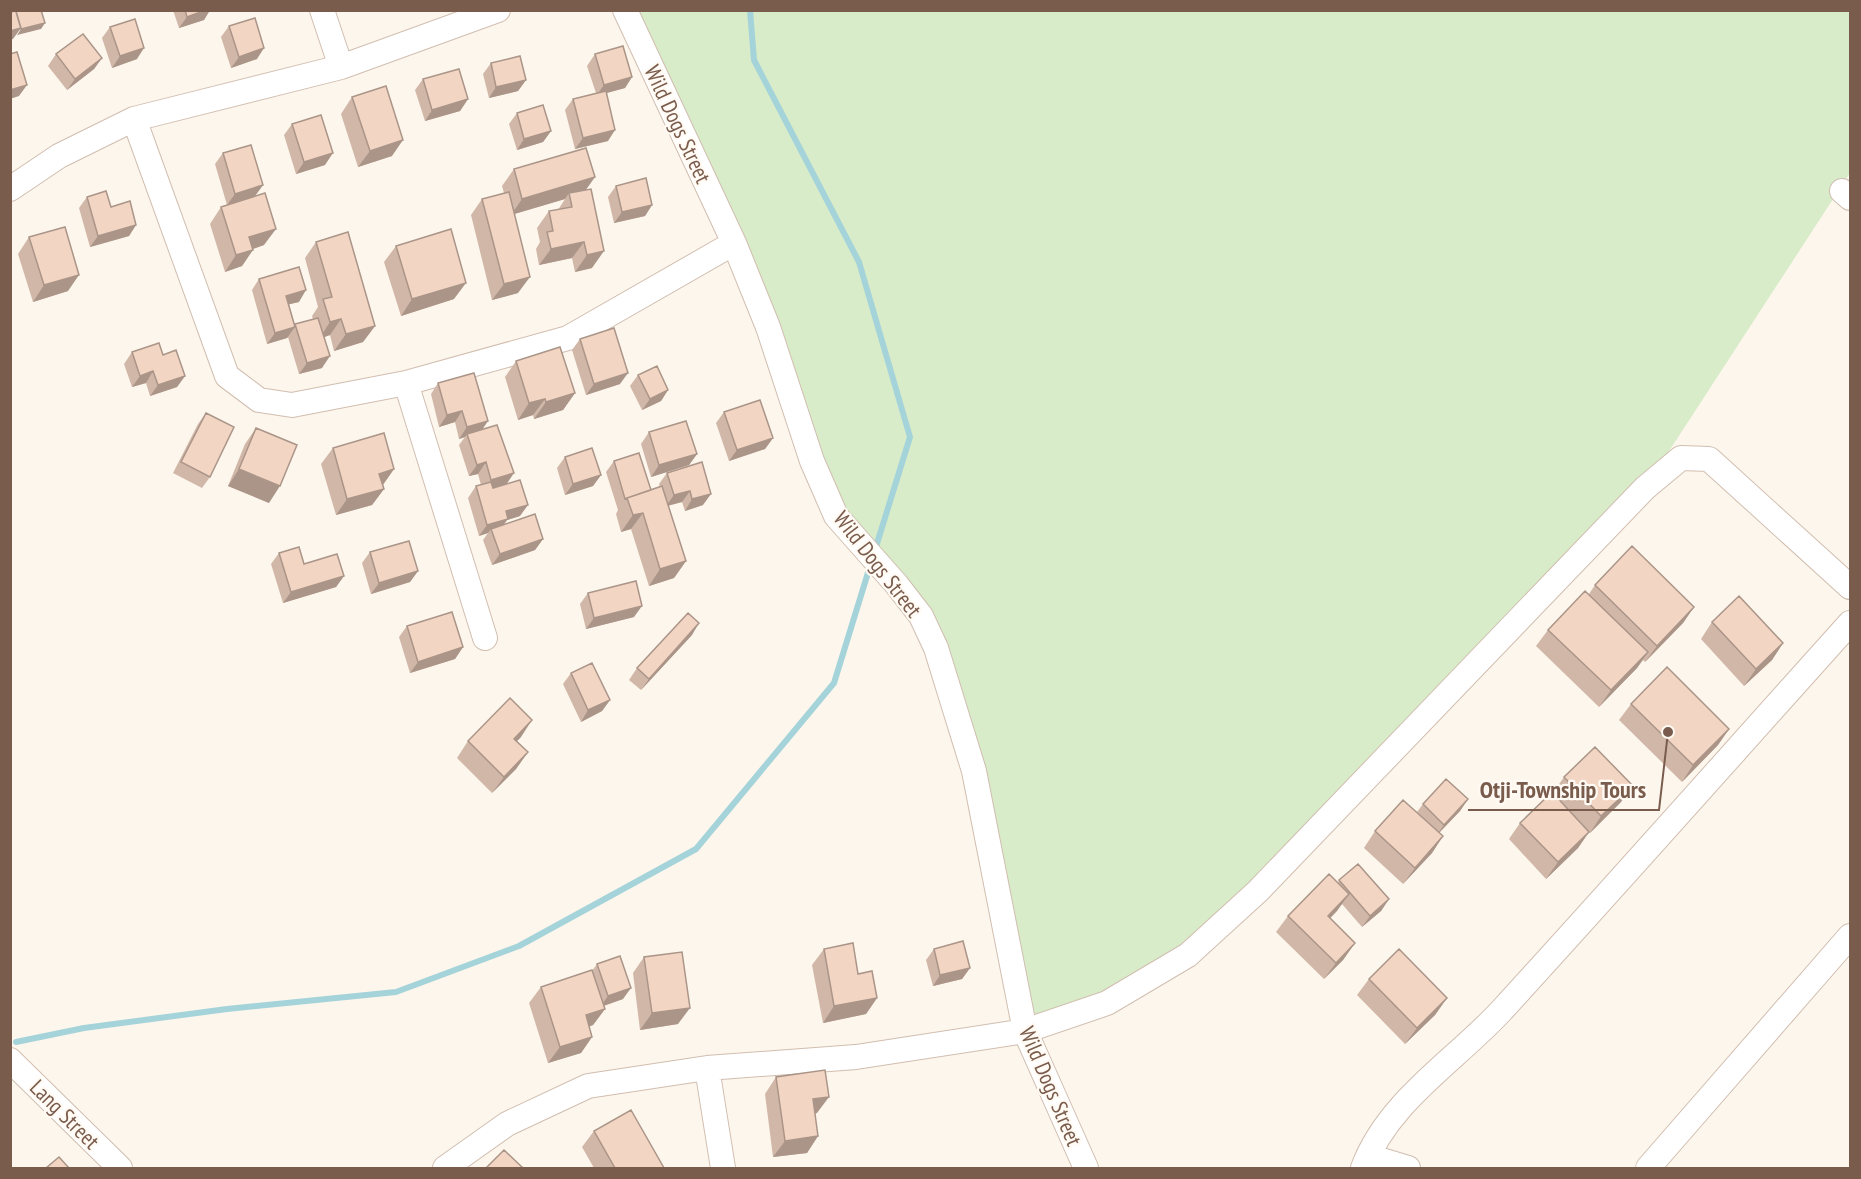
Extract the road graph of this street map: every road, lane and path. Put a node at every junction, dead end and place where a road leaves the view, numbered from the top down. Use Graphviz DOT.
graph roads {
  1 [pos="322,10"];
  2 [pos="498,10"];
  3 [pos="625,10"];
  4 [pos="341,67"];
  5 [pos="134,119"];
  6 [pos="10,189"];
  7 [pos="734,243"];
  8 [pos="406,383"];
  9 [pos="1851,587"];
  10 [pos="1851,622"];
  11 [pos="485,638"];
  12 [pos="1851,936"];
  13 [pos="1025,1030"];
  14 [pos="10,1060"];
  15 [pos="707,1068"];
  16 [pos="1365,1162"];
  17 [pos="120,1168"];
  18 [pos="445,1168"];
  19 [pos="723,1168"];
  20 [pos="1086,1168"];
  21 [pos="1408,1168"];
  22 [pos="1648,1168"];
  1 -- 4 [label="street"];
  2 -- 4 [label="street"];
  3 -- 7 [label="street, Wild Dogs Street"];
  4 -- 5 [label="street"];
  5 -- 6 [label="street"];
  5 -- 8 [label="street"];
  7 -- 8 [label="street"];
  7 -- 13 [label="street, Wild Dogs Street"];
  8 -- 11 [label="street"];
  9 -- 13 [label="street"];
  10 -- 16 [label="street"];
  12 -- 22 [label="street"];
  13 -- 15 [label="street"];
  13 -- 20 [label="street, Wild Dogs Street"];
  14 -- 17 [label="street, Lang Street"];
  15 -- 18 [label="street"];
  15 -- 19 [label="street"];
  16 -- 21 [label="street"];
}
